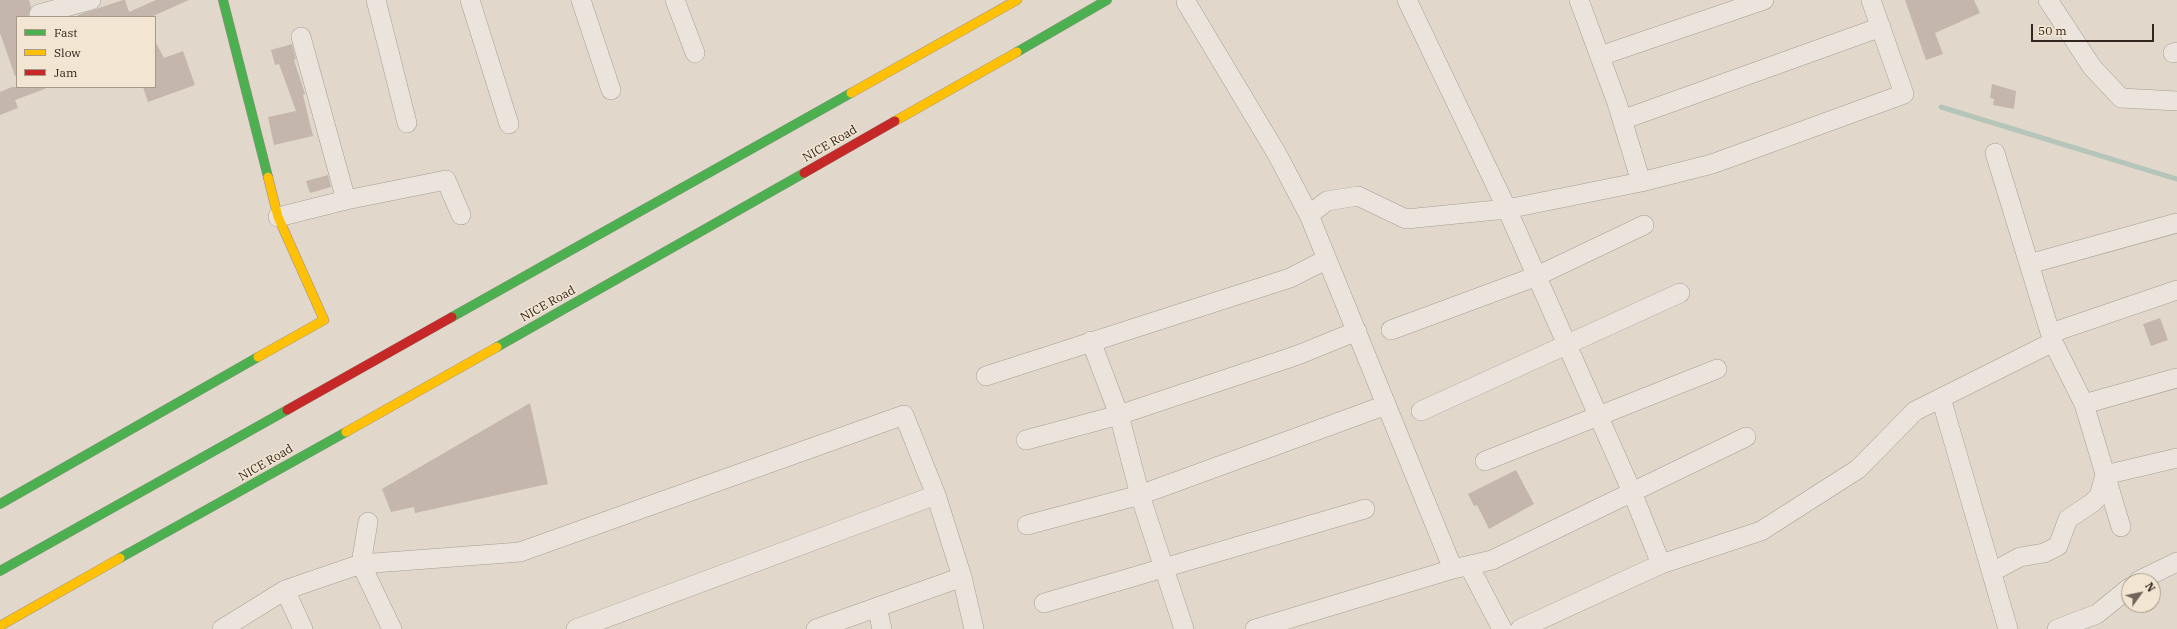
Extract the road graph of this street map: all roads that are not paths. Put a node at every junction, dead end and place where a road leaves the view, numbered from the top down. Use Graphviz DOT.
graph roads {
  1 [pos="91,0"];
  2 [pos="223,0"];
  3 [pos="376,0"];
  4 [pos="470,0"];
  5 [pos="581,0"];
  6 [pos="675,0"];
  7 [pos="1017,0"];
  8 [pos="1107,0"];
  9 [pos="1407,0"];
  10 [pos="1764,0"];
  11 [pos="1871,0"];
  12 [pos="2048,0"];
  13 [pos="1582,1"];
  14 [pos="1186,2"];
  15 [pos="37,10"];
  16 [pos="1881,27"];
  17 [pos="301,37"];
  18 [pos="695,53"];
  19 [pos="1600,56"];
  20 [pos="611,90"];
  21 [pos="2177,101"];
  22 [pos="1622,120"];
  23 [pos="407,123"];
  24 [pos="509,124"];
  25 [pos="1995,153"];
  26 [pos="1641,182"];
  27 [pos="346,200"];
  28 [pos="1507,209"];
  29 [pos="1310,215"];
  30 [pos="278,216"];
  31 [pos="461,216"];
  32 [pos="2177,223"];
  33 [pos="1644,225"];
  34 [pos="1327,259"];
  35 [pos="2029,264"];
  36 [pos="1537,276"];
  37 [pos="2177,290"];
  38 [pos="1680,293"];
  39 [pos="1391,330"];
  40 [pos="1356,332"];
  41 [pos="2052,337"];
  42 [pos="1091,341"];
  43 [pos="1567,346"];
  44 [pos="1717,369"];
  45 [pos="986,376"];
  46 [pos="2177,378"];
  47 [pos="1941,398"];
  48 [pos="2084,404"];
  49 [pos="1386,405"];
  50 [pos="1421,411"];
  51 [pos="1119,415"];
  52 [pos="1598,415"];
  53 [pos="1746,437"];
  54 [pos="1026,440"];
  55 [pos="2177,458"];
  56 [pos="1485,461"];
  57 [pos="2105,475"];
  58 [pos="1632,492"];
  59 [pos="936,495"];
  60 [pos="1140,495"];
  61 [pos="0,504"];
  62 [pos="1365,509"];
  63 [pos="368,522"];
  64 [pos="1027,525"];
  65 [pos="2121,527"];
  66 [pos="2177,562"];
  67 [pos="362,564"];
  68 [pos="1661,564"];
  69 [pos="1164,568"];
  70 [pos="1461,568"];
  71 [pos="0,571"];
  72 [pos="1992,572"];
  73 [pos="2154,573"];
  74 [pos="962,577"];
  75 [pos="285,590"];
  76 [pos="2121,595"];
  77 [pos="1044,603"];
  78 [pos="877,607"];
  79 [pos="0,626"];
  80 [pos="222,629"];
  81 [pos="303,629"];
  82 [pos="392,629"];
  83 [pos="576,629"];
  84 [pos="816,629"];
  85 [pos="882,629"];
  86 [pos="974,629"];
  87 [pos="1184,629"];
  88 [pos="1255,629"];
  89 [pos="1502,629"];
  90 [pos="1520,629"];
  91 [pos="2008,629"];
  92 [pos="2057,629"];
  1 -- 15 [label="street"];
  2 -- 30 [label="main road"];
  3 -- 23 [label="street"];
  4 -- 24 [label="street"];
  5 -- 20 [label="street"];
  6 -- 18 [label="street"];
  7 -- 71 [label="main road"];
  8 -- 79 [label="main road, NICE Road"];
  9 -- 28 [label="street"];
  10 -- 19 [label="street"];
  11 -- 16 [label="street"];
  12 -- 21 [label="street"];
  13 -- 19 [label="street"];
  14 -- 29 [label="street"];
  16 -- 22 [label="street"];
  16 -- 26 [label="street"];
  17 -- 27 [label="street"];
  19 -- 22 [label="street"];
  22 -- 26 [label="street"];
  25 -- 35 [label="street"];
  26 -- 28 [label="street"];
  27 -- 30 [label="street"];
  27 -- 31 [label="street"];
  28 -- 29 [label="street"];
  28 -- 36 [label="street"];
  29 -- 34 [label="street"];
  30 -- 61 [label="main road"];
  32 -- 35 [label="street"];
  33 -- 36 [label="street"];
  34 -- 40 [label="street"];
  34 -- 42 [label="street"];
  35 -- 41 [label="street"];
  36 -- 39 [label="street"];
  36 -- 43 [label="street"];
  37 -- 41 [label="street"];
  38 -- 43 [label="street"];
  40 -- 49 [label="street"];
  40 -- 51 [label="street"];
  41 -- 47 [label="street"];
  41 -- 48 [label="street"];
  42 -- 45 [label="street"];
  42 -- 51 [label="street"];
  43 -- 50 [label="street"];
  43 -- 52 [label="street"];
  44 -- 52 [label="street"];
  46 -- 48 [label="street"];
  47 -- 68 [label="street"];
  47 -- 72 [label="street"];
  48 -- 57 [label="street"];
  49 -- 60 [label="street"];
  49 -- 70 [label="street"];
  51 -- 54 [label="street"];
  51 -- 60 [label="street"];
  52 -- 56 [label="street"];
  52 -- 58 [label="street"];
  53 -- 58 [label="street"];
  55 -- 57 [label="street"];
  57 -- 65 [label="street"];
  57 -- 72 [label="street"];
  58 -- 68 [label="street"];
  58 -- 70 [label="street"];
  59 -- 67 [label="street"];
  59 -- 74 [label="street"];
  59 -- 83 [label="street"];
  60 -- 64 [label="street"];
  60 -- 69 [label="street"];
  62 -- 69 [label="street"];
  63 -- 67 [label="street"];
  66 -- 73 [label="street"];
  67 -- 75 [label="street"];
  67 -- 82 [label="street"];
  68 -- 90 [label="street"];
  69 -- 77 [label="street"];
  69 -- 87 [label="street"];
  70 -- 88 [label="street"];
  70 -- 89 [label="street"];
  72 -- 91 [label="street"];
  74 -- 78 [label="street"];
  74 -- 86 [label="street"];
  75 -- 80 [label="street"];
  75 -- 81 [label="street"];
  76 -- 92 [label="street"];
  78 -- 84 [label="street"];
  78 -- 85 [label="street"];
}
